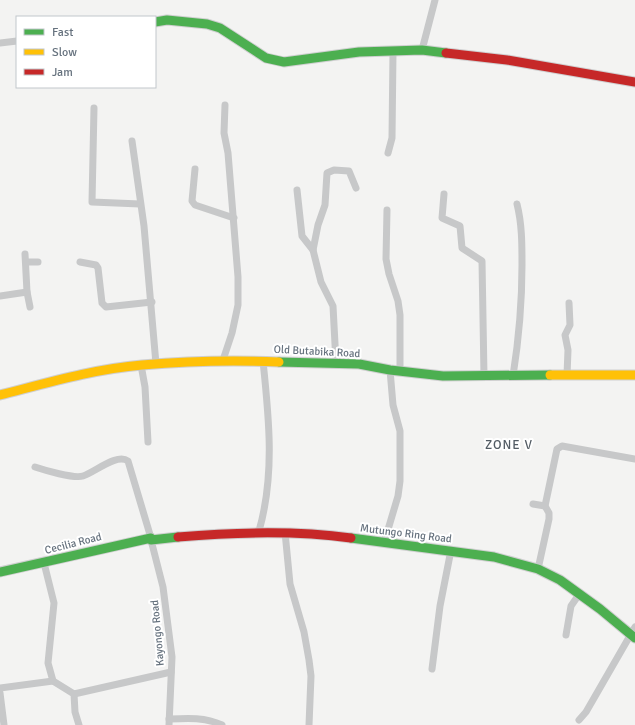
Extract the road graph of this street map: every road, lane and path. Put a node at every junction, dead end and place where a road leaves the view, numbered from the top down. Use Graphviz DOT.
graph roads {
  1 [pos="435,0"];
  2 [pos="156,22"];
  3 [pos="16,41"];
  4 [pos="0,43"];
  5 [pos="422,50"];
  6 [pos="393,52"];
  7 [pos="635,82"];
  8 [pos="225,105"];
  9 [pos="94,108"];
  10 [pos="132,141"];
  11 [pos="388,153"];
  12 [pos="195,169"];
  13 [pos="356,188"];
  14 [pos="297,190"];
  15 [pos="444,194"];
  16 [pos="140,204"];
  17 [pos="517,204"];
  18 [pos="387,210"];
  19 [pos="234,218"];
  20 [pos="312,250"];
  21 [pos="25,254"];
  22 [pos="26,262"];
  23 [pos="38,262"];
  24 [pos="80,262"];
  25 [pos="27,292"];
  26 [pos="0,296"];
  27 [pos="152,302"];
  28 [pos="569,303"];
  29 [pos="30,307"];
  30 [pos="223,360"];
  31 [pos="262,361"];
  32 [pos="336,363"];
  33 [pos="156,364"];
  34 [pos="141,365"];
  35 [pos="390,370"];
  36 [pos="400,371"];
  37 [pos="567,375"];
  38 [pos="635,375"];
  39 [pos="484,376"];
  40 [pos="513,376"];
  41 [pos="0,395"];
  42 [pos="148,442"];
  43 [pos="635,459"];
  44 [pos="35,467"];
  45 [pos="533,504"];
  46 [pos="545,506"];
  47 [pos="259,532"];
  48 [pos="285,532"];
  49 [pos="151,539"];
  50 [pos="384,543"];
  51 [pos="451,550"];
  52 [pos="44,563"];
  53 [pos="538,569"];
  54 [pos="0,572"];
  55 [pos="580,593"];
  56 [pos="634,634"];
  57 [pos="566,635"];
  58 [pos="432,669"];
  59 [pos="172,672"];
  60 [pos="53,681"];
  61 [pos="0,688"];
  62 [pos="0,693"];
  63 [pos="74,694"];
  64 [pos="579,720"];
  65 [pos="169,722"];
  66 [pos="4,725"];
  67 [pos="79,725"];
  68 [pos="222,725"];
  69 [pos="309,725"];
  1 -- 5 [label="street"];
  2 -- 6 [label="street"];
  3 -- 4 [label="street"];
  5 -- 6 [label="street"];
  5 -- 7 [label="street"];
  6 -- 11 [label="street"];
  8 -- 19 [label="street"];
  9 -- 16 [label="street"];
  10 -- 16 [label="street"];
  12 -- 19 [label="street"];
  13 -- 20 [label="street"];
  14 -- 20 [label="street"];
  15 -- 39 [label="street"];
  16 -- 27 [label="street"];
  17 -- 40 [label="street"];
  18 -- 36 [label="street"];
  19 -- 30 [label="street"];
  20 -- 32 [label="street"];
  21 -- 22 [label="street"];
  22 -- 23 [label="street"];
  22 -- 25 [label="street"];
  24 -- 27 [label="street"];
  25 -- 26 [label="street"];
  25 -- 29 [label="street"];
  27 -- 33 [label="street"];
  28 -- 37 [label="street"];
  30 -- 31 [label="street, Old Butabika Road"];
  30 -- 33 [label="street, Old Butabika Road"];
  31 -- 32 [label="street, Old Butabika Road"];
  31 -- 47 [label="street"];
  32 -- 35 [label="street, Old Butabika Road"];
  33 -- 34 [label="street, Old Butabika Road"];
  34 -- 41 [label="street, Old Butabika Road"];
  34 -- 42 [label="street"];
  35 -- 36 [label="street, Old Butabika Road"];
  35 -- 50 [label="street"];
  36 -- 39 [label="street, Old Butabika Road"];
  37 -- 38 [label="street, Old Butabika Road"];
  37 -- 40 [label="street, Old Butabika Road"];
  39 -- 40 [label="street, Old Butabika Road"];
  43 -- 46 [label="street"];
  44 -- 49 [label="street, Kayongo Road"];
  45 -- 46 [label="street"];
  46 -- 53 [label="street"];
  47 -- 48 [label="street, Mutungo Ring Road"];
  47 -- 49 [label="street, Mutungo Ring Road"];
  48 -- 50 [label="street, Mutungo Ring Road"];
  48 -- 69 [label="street"];
  49 -- 52 [label="street, Cecilia Road"];
  49 -- 59 [label="street, Kayongo Road"];
  50 -- 51 [label="street, Mutungo Ring Road"];
  51 -- 53 [label="street, Mutungo Ring Road"];
  51 -- 58 [label="street"];
  52 -- 54 [label="street, Cecilia Road"];
  52 -- 60 [label="street"];
  53 -- 55 [label="street, Mutungo Ring Road"];
  55 -- 56 [label="street, Mutungo Ring Road"];
  55 -- 57 [label="street"];
  56 -- 64 [label="street"];
  59 -- 63 [label="street"];
  59 -- 65 [label="street, Kayongo Road"];
  60 -- 61 [label="street"];
  60 -- 63 [label="street"];
  62 -- 66 [label="street"];
  63 -- 67 [label="street"];
  65 -- 68 [label="street"];
}
